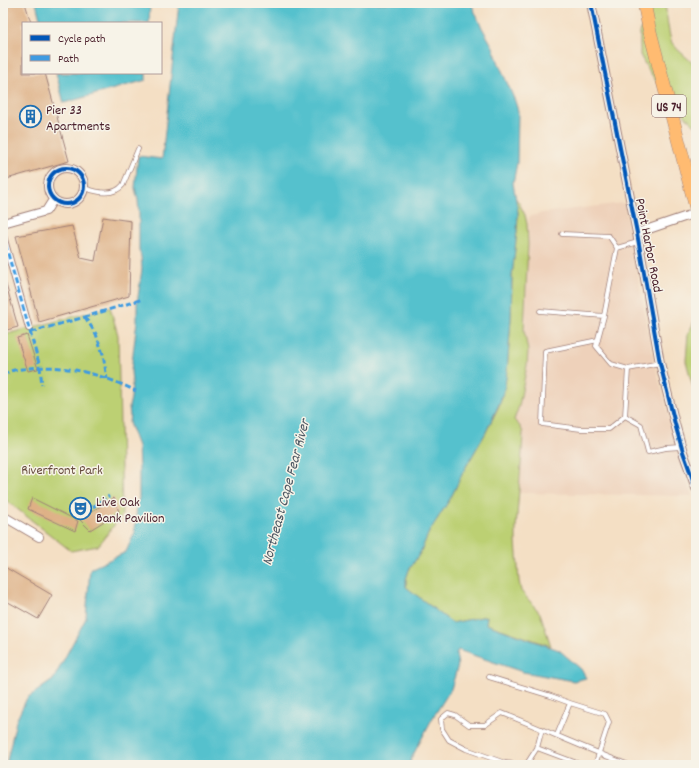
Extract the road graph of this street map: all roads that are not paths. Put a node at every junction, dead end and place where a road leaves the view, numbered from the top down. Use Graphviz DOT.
graph roads {
  1 [pos="591,3"];
  2 [pos="644,3"];
  3 [pos="138,149"];
  4 [pos="84,188"];
  5 [pos="53,200"];
  6 [pos="696,208"];
  7 [pos="696,214"];
  8 [pos="3,223"];
  9 [pos="637,233"];
  10 [pos="562,234"];
  11 [pos="3,236"];
  12 [pos="638,242"];
  13 [pos="617,248"];
  14 [pos="540,311"];
  15 [pos="604,316"];
  16 [pos="29,328"];
  17 [pos="598,340"];
  18 [pos="660,363"];
  19 [pos="628,369"];
  20 [pos="625,416"];
  21 [pos="681,447"];
  22 [pos="696,488"];
  23 [pos="3,516"];
  24 [pos="39,537"];
  25 [pos="489,677"];
  26 [pos="570,703"];
  27 [pos="542,729"];
  28 [pos="557,735"];
  29 [pos="537,748"];
  30 [pos="599,754"];
  31 [pos="577,763"];
  32 [pos="526,765"];
  33 [pos="595,765"];
  34 [pos="629,765"];
  1 -- 9 [label="street, Point Harbor Road"];
  2 -- 6 [label="highway, US 74"];
  3 -- 4 [label="lane"];
  4 -- 5 [label="street"];
  4 -- 5 [label="street"];
  5 -- 8 [label="street"];
  7 -- 9 [label="street"];
  9 -- 12 [label="street, Point Harbor Road"];
  10 -- 13 [label="lane"];
  11 -- 16 [label="street"];
  12 -- 13 [label="lane"];
  12 -- 18 [label="street, Point Harbor Road"];
  13 -- 15 [label="lane"];
  14 -- 15 [label="lane"];
  15 -- 17 [label="lane"];
  17 -- 19 [label="lane"];
  17 -- 20 [label="lane"];
  18 -- 19 [label="lane"];
  18 -- 21 [label="street, Point Harbor Road"];
  19 -- 20 [label="lane"];
  20 -- 21 [label="lane"];
  21 -- 22 [label="street, Point Harbor Road"];
  23 -- 24 [label="street"];
  25 -- 26 [label="lane"];
  26 -- 28 [label="lane"];
  26 -- 30 [label="lane"];
  27 -- 28 [label="lane"];
  27 -- 29 [label="lane"];
  27 -- 32 [label="lane"];
  28 -- 30 [label="lane"];
  29 -- 31 [label="lane"];
  29 -- 32 [label="lane"];
  30 -- 33 [label="lane"];
  30 -- 34 [label="lane"];
}
